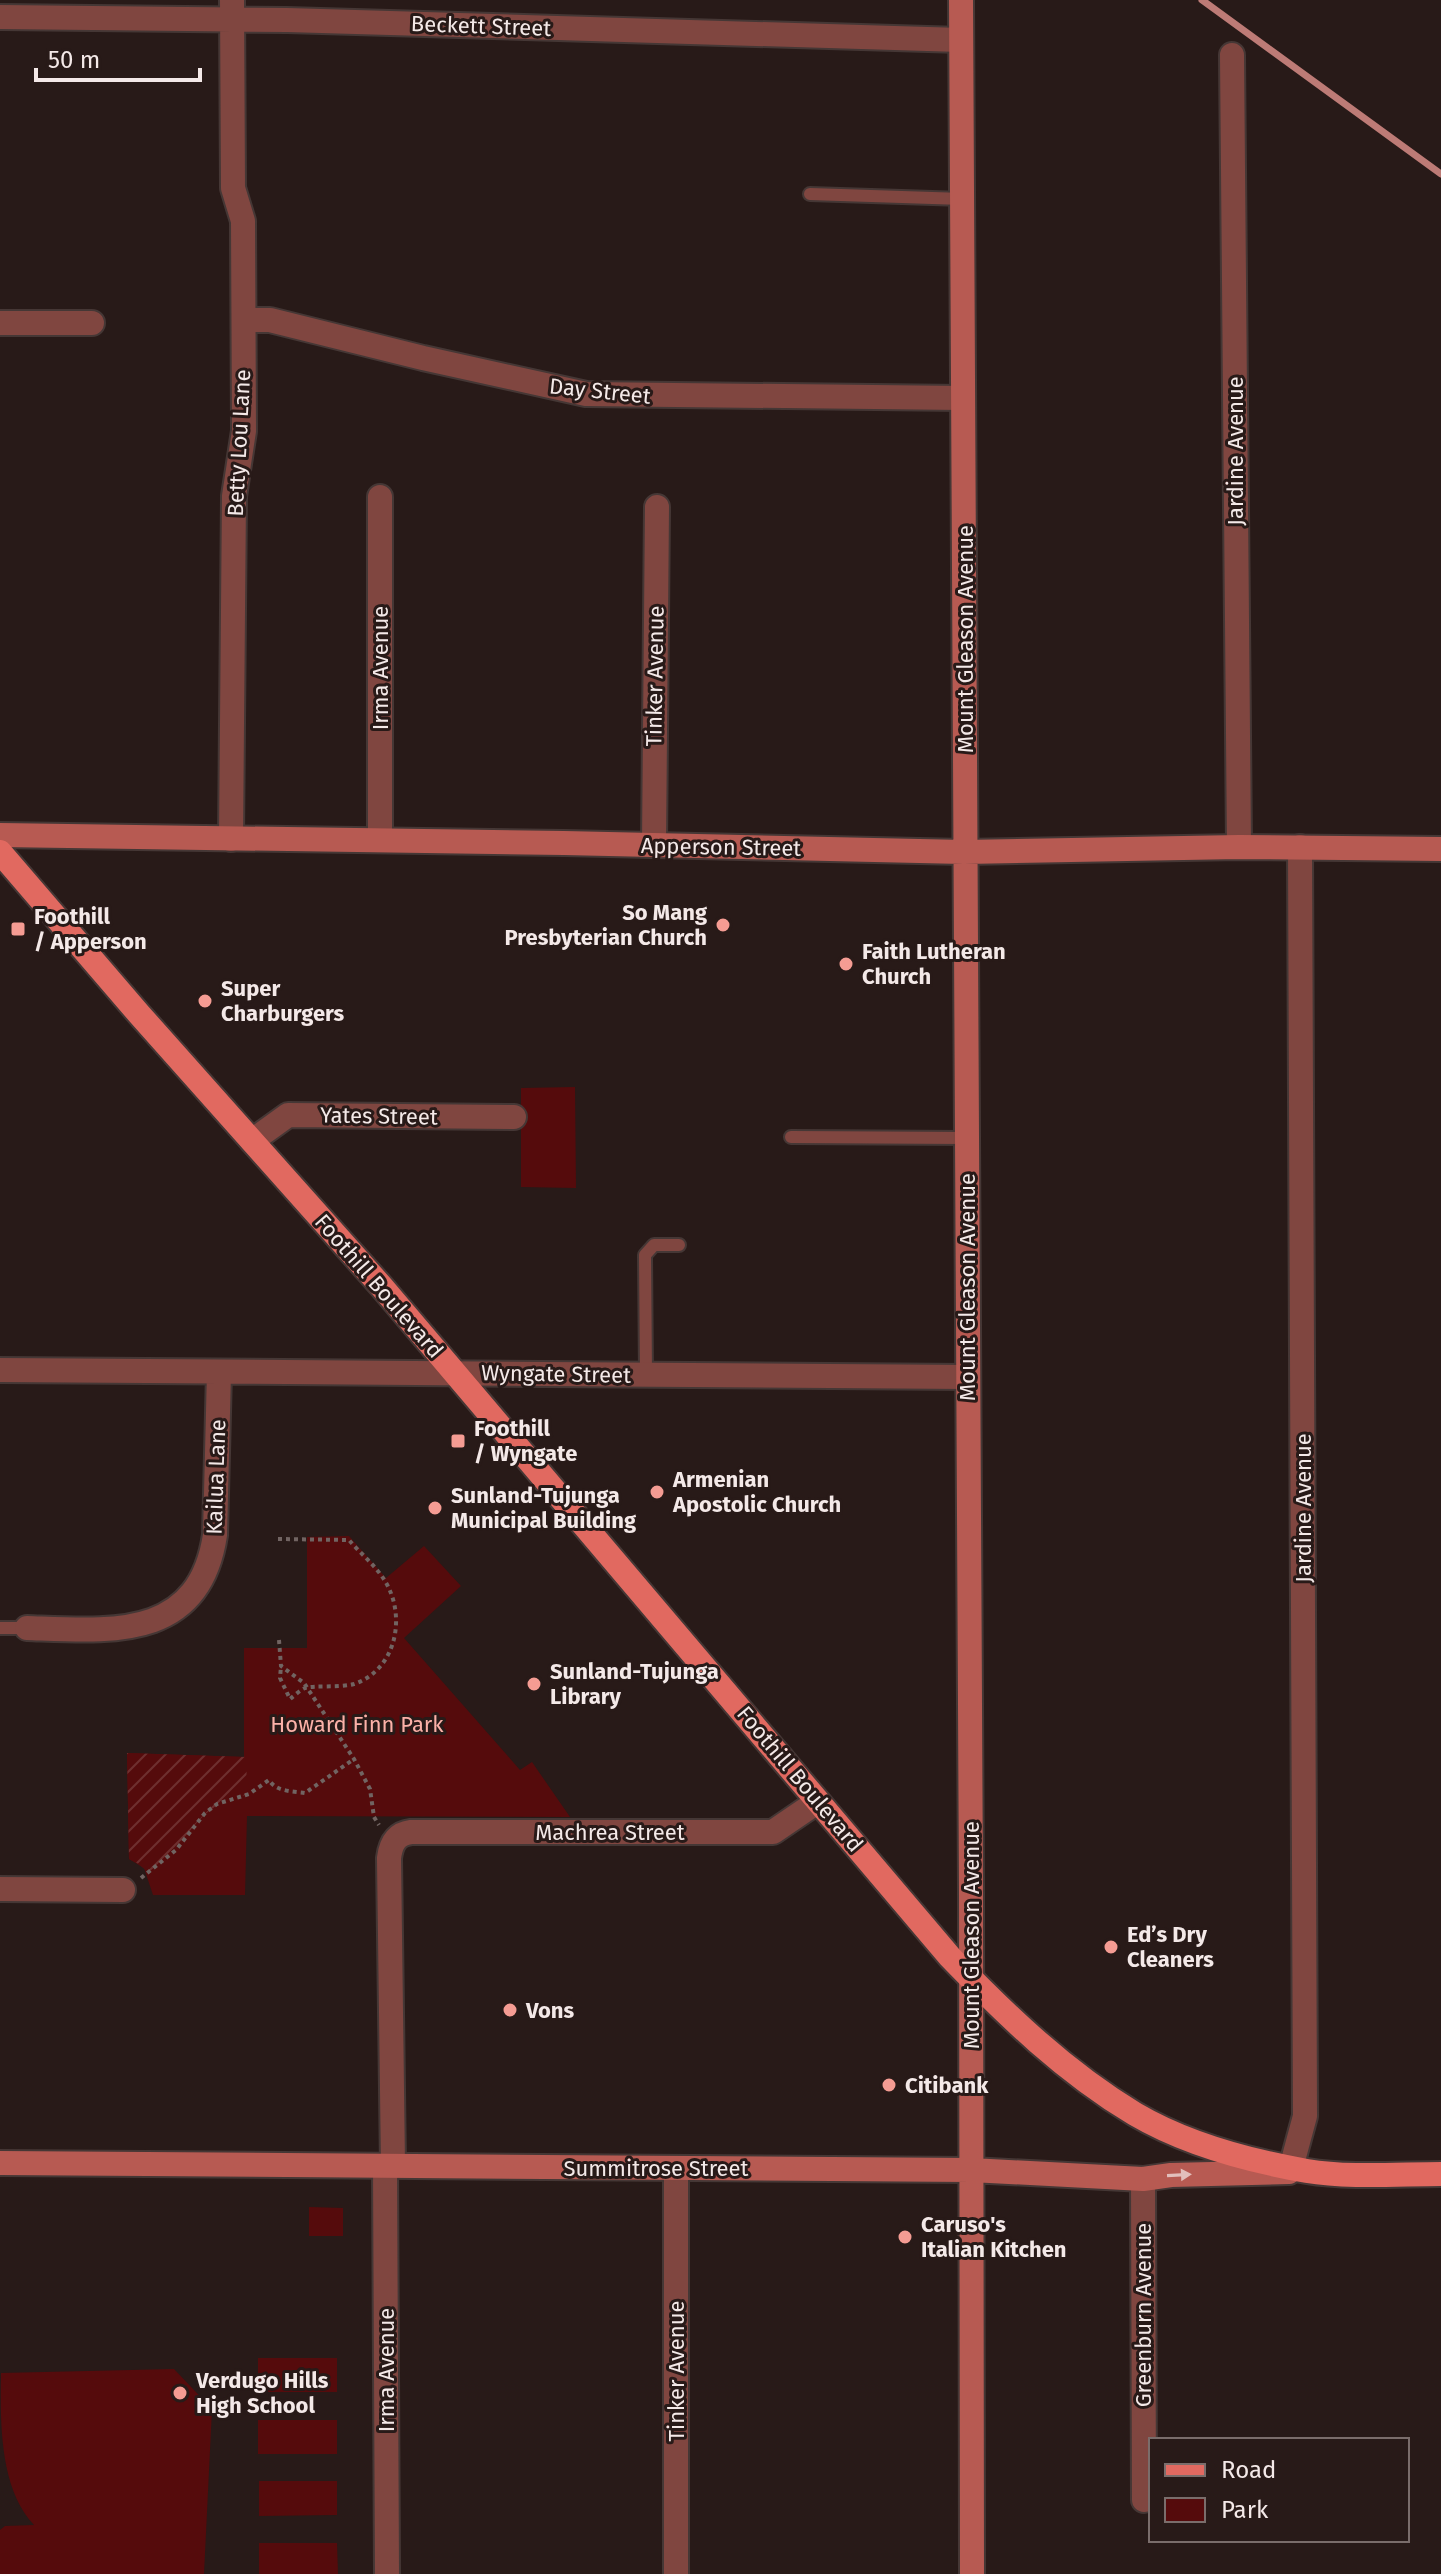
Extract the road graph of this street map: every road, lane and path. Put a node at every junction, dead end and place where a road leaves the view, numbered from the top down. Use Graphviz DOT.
graph roads {
  1 [pos="961,0"];
  2 [pos="232,9"];
  3 [pos="0,17"];
  4 [pos="961,40"];
  5 [pos="1232,55"];
  6 [pos="810,194"];
  7 [pos="963,199"];
  8 [pos="244,320"];
  9 [pos="0,323"];
  10 [pos="92,323"];
  11 [pos="963,398"];
  12 [pos="380,497"];
  13 [pos="657,507"];
  14 [pos="0,835"];
  15 [pos="231,839"];
  16 [pos="380,840"];
  17 [pos="654,845"];
  18 [pos="1239,847"];
  19 [pos="1300,847"];
  20 [pos="1441,849"];
  21 [pos="0,852"];
  22 [pos="964,852"];
  23 [pos="514,1117"];
  24 [pos="791,1137"];
  25 [pos="966,1138"];
  26 [pos="252,1141"];
  27 [pos="679,1245"];
  28 [pos="0,1370"];
  29 [pos="219,1372"];
  30 [pos="454,1373"];
  31 [pos="646,1375"];
  32 [pos="968,1377"];
  33 [pos="278,1539"];
  34 [pos="0,1628"];
  35 [pos="27,1628"];
  36 [pos="279,1640"];
  37 [pos="281,1666"];
  38 [pos="306,1687"];
  39 [pos="354,1759"];
  40 [pos="817,1802"];
  41 [pos="374,1817"];
  42 [pos="396,1838"];
  43 [pos="0,1889"];
  44 [pos="123,1890"];
  45 [pos="972,1980"];
  46 [pos="0,2163"];
  47 [pos="389,2166"];
  48 [pos="676,2168"];
  49 [pos="971,2170"];
  50 [pos="1301,2170"];
  51 [pos="1441,2174"];
  52 [pos="1143,2179"];
  53 [pos="1144,2500"];
  54 [pos="387,2574"];
  55 [pos="676,2574"];
  56 [pos="972,2574"];
  1 -- 4 [label="street, Mount Gleason Avenue"];
  2 -- 3 [label="street, Beckett Street"];
  2 -- 4 [label="street, Beckett Street"];
  2 -- 8 [label="street, Betty Lou Lane"];
  4 -- 7 [label="street, Mount Gleason Avenue"];
  5 -- 18 [label="street, Jardine Avenue"];
  6 -- 7 [label="lane"];
  7 -- 11 [label="street, Mount Gleason Avenue"];
  8 -- 11 [label="street, Day Street"];
  8 -- 15 [label="street, Betty Lou Lane"];
  9 -- 10 [label="street"];
  11 -- 22 [label="street, Mount Gleason Avenue"];
  12 -- 16 [label="street, Irma Avenue"];
  13 -- 17 [label="street, Tinker Avenue"];
  14 -- 15 [label="street, Apperson Street"];
  15 -- 16 [label="street, Apperson Street"];
  16 -- 17 [label="street, Apperson Street"];
  17 -- 22 [label="street, Apperson Street"];
  18 -- 19 [label="street, Apperson Street"];
  18 -- 22 [label="street, Apperson Street"];
  19 -- 20 [label="street, Apperson Street"];
  19 -- 50 [label="street, Jardine Avenue"];
  21 -- 26 [label="main road, Foothill Boulevard"];
  22 -- 25 [label="street, Mount Gleason Avenue"];
  23 -- 26 [label="street, Yates Street"];
  24 -- 25 [label="lane"];
  25 -- 32 [label="street, Mount Gleason Avenue"];
  26 -- 30 [label="main road, Foothill Boulevard"];
  27 -- 31 [label="lane"];
  28 -- 29 [label="street, Wyngate Street"];
  29 -- 30 [label="street, Wyngate Street"];
  29 -- 35 [label="street, Kailua Lane"];
  30 -- 31 [label="street, Wyngate Street"];
  30 -- 40 [label="main road, Foothill Boulevard"];
  31 -- 32 [label="street, Wyngate Street"];
  32 -- 45 [label="street, Mount Gleason Avenue"];
  33 -- 38 [label="path"];
  34 -- 35 [label="lane"];
  36 -- 37 [label="path"];
  37 -- 38 [label="path"];
  37 -- 38 [label="path"];
  38 -- 39 [label="path"];
  39 -- 41 [label="path"];
  39 -- 44 [label="path"];
  40 -- 42 [label="street, Machrea Street"];
  40 -- 45 [label="main road, Foothill Boulevard"];
  42 -- 47 [label="street, Irma Avenue"];
  43 -- 44 [label="street"];
  45 -- 49 [label="street, Mount Gleason Avenue"];
  45 -- 50 [label="main road, Foothill Boulevard"];
  46 -- 47 [label="street, Summitrose Street"];
  47 -- 48 [label="street, Summitrose Street"];
  47 -- 54 [label="street, Irma Avenue"];
  48 -- 49 [label="street, Summitrose Street"];
  48 -- 55 [label="street, Tinker Avenue"];
  49 -- 52 [label="street, Summitrose Street"];
  49 -- 56 [label="street, Mount Gleason Avenue"];
  50 -- 51 [label="main road, Foothill Boulevard"];
  52 -- 50 [label="street, Summitrose Street, one-way"];
  52 -- 53 [label="street, Greenburn Avenue"];
}
